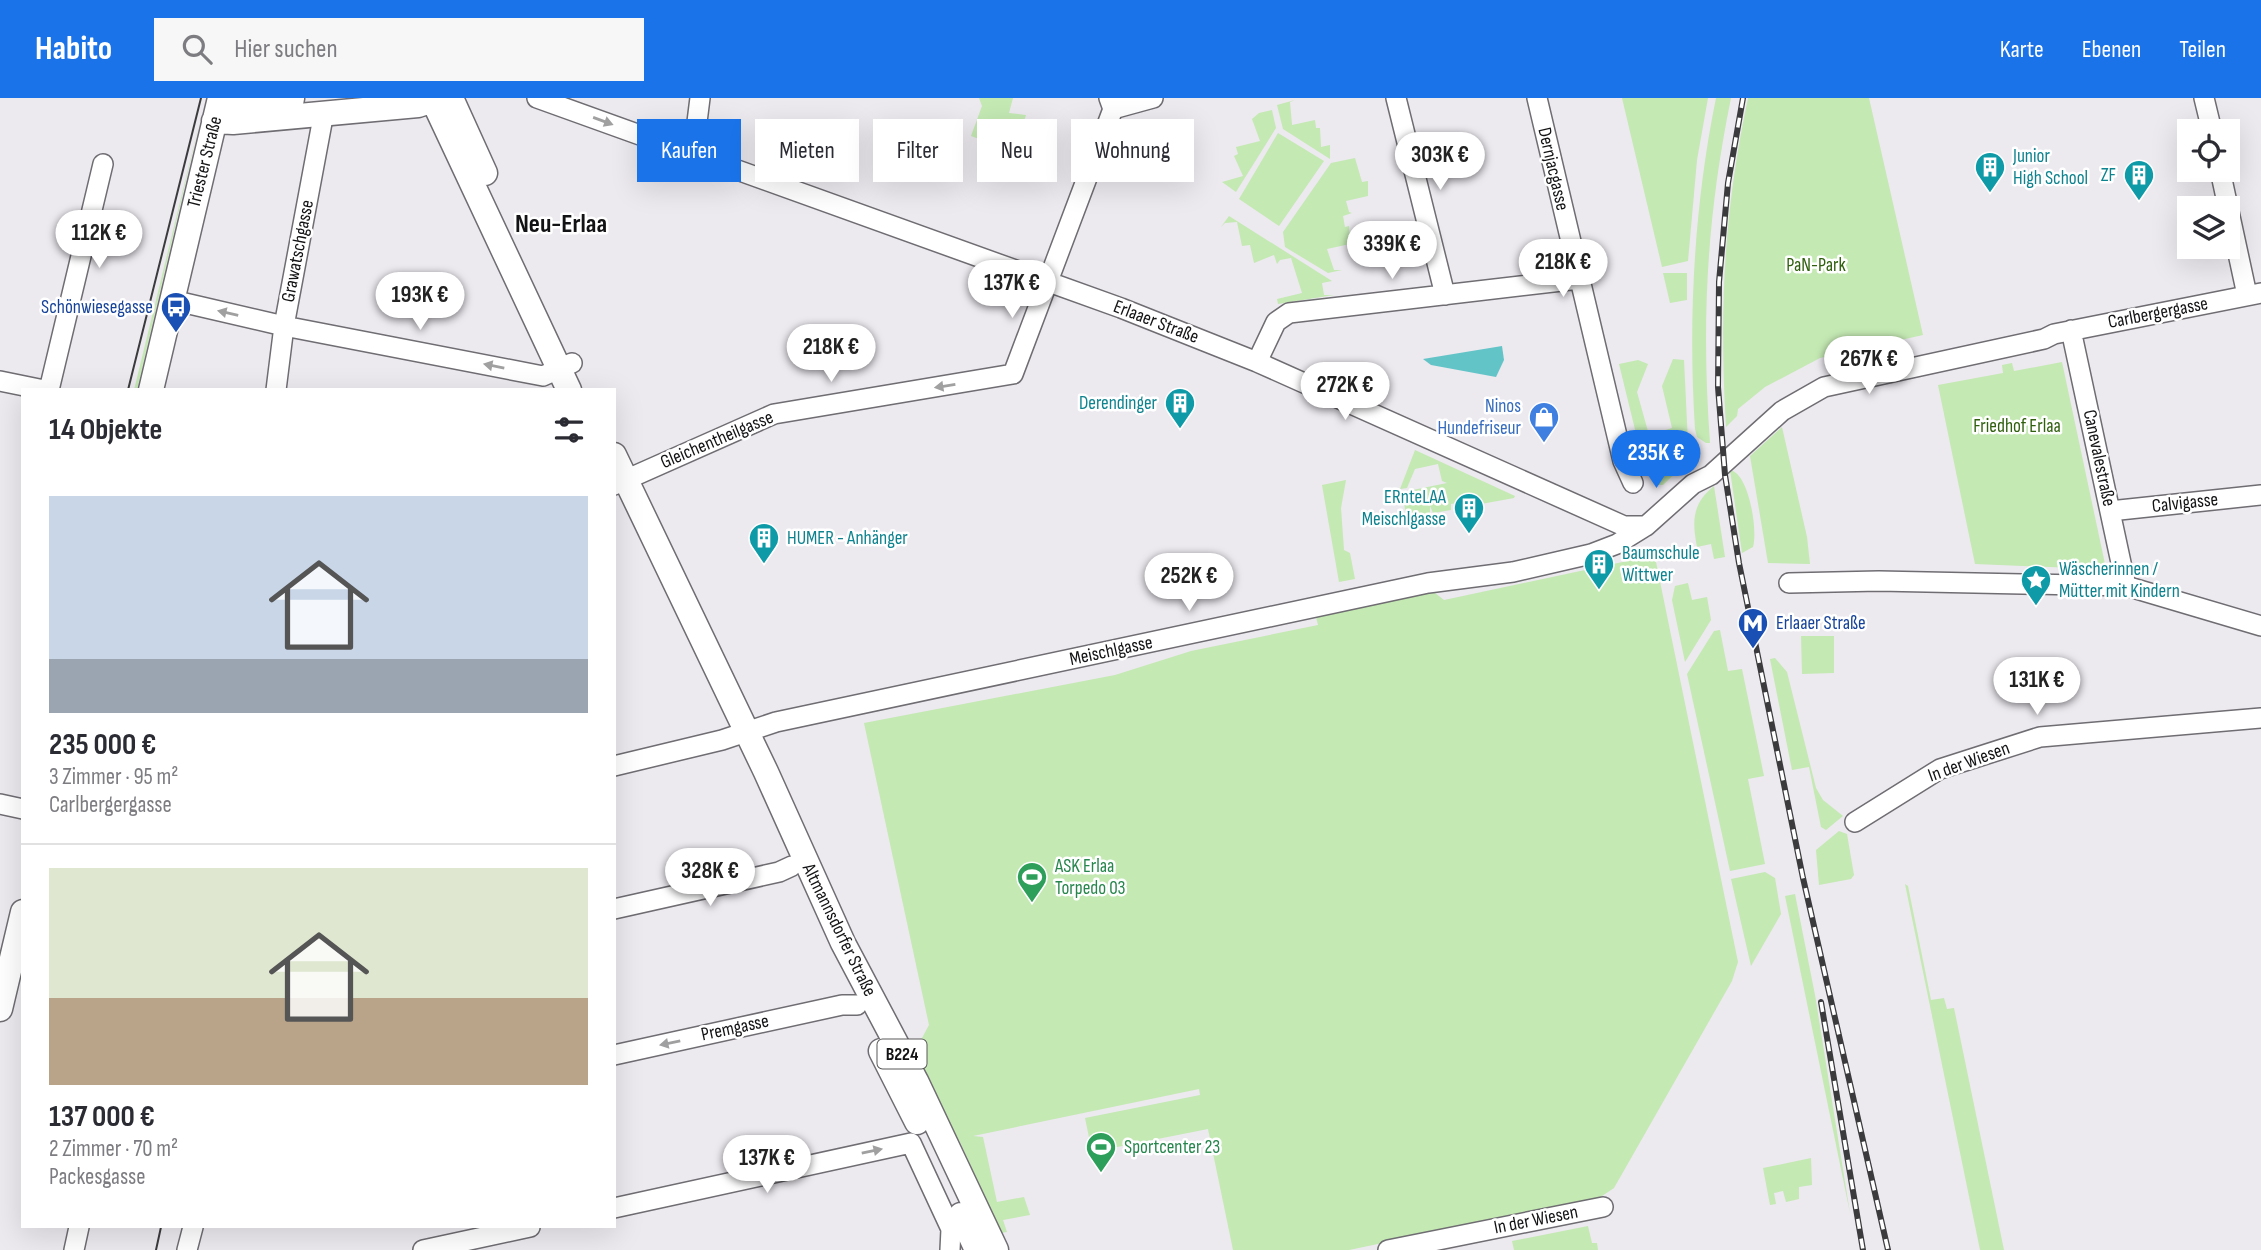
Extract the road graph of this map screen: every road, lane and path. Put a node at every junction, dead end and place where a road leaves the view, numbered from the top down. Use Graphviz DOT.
graph roads {
  1 [pos="300,98"];
  2 [pos="437,98"];
  3 [pos="537,98"];
  4 [pos="700,98"];
  5 [pos="1153,98"];
  6 [pos="1396,98"];
  7 [pos="1537,98"];
  8 [pos="2204,98"];
  9 [pos="1111,104"];
  10 [pos="218,108"];
  11 [pos="324,112"];
  12 [pos="697,119"];
  13 [pos="2209,119"];
  14 [pos="637,134"];
  15 [pos="103,164"];
  16 [pos="741,171"];
  17 [pos="2223,182"];
  18 [pos="1579,279"];
  19 [pos="1049,280"];
  20 [pos="2254,294"];
  21 [pos="1444,295"];
  22 [pos="172,300"];
  23 [pos="284,326"];
  24 [pos="2063,332"];
  25 [pos="1257,362"];
  26 [pos="567,374"];
  27 [pos="0,381"];
  28 [pos="34,388"];
  29 [pos="50,388"];
  30 [pos="151,388"];
  31 [pos="276,388"];
  32 [pos="583,388"];
  33 [pos="1633,482"];
  34 [pos="618,484"];
  35 [pos="2261,495"];
  36 [pos="2110,511"];
  37 [pos="1646,526"];
  38 [pos="1789,583"];
  39 [pos="2126,586"];
  40 [pos="2261,626"];
  41 [pos="2261,718"];
  42 [pos="738,735"];
  43 [pos="616,766"];
  44 [pos="0,803"];
  45 [pos="21,808"];
  46 [pos="1855,822"];
  47 [pos="792,866"];
  48 [pos="616,909"];
  49 [pos="21,920"];
  50 [pos="857,1005"];
  51 [pos="0,1009"];
  52 [pos="616,1055"];
  53 [pos="1603,1207"];
  54 [pos="616,1208"];
  55 [pos="79,1228"];
  56 [pos="193,1228"];
  57 [pos="526,1228"];
  58 [pos="486,1238"];
  59 [pos="74,1250"];
  60 [pos="187,1250"];
  61 [pos="424,1250"];
  62 [pos="950,1250"];
  63 [pos="977,1250"];
  64 [pos="996,1250"];
  65 [pos="1388,1250"];
  1 -- 10 [label="main road"];
  2 -- 11 [label="main road"];
  2 -- 26 [label="main road"];
  3 -- 14 [label="street, Erlaaer Straße, one-way"];
  4 -- 12 [label="street"];
  5 -- 9 [label="street"];
  6 -- 21 [label="street"];
  7 -- 18 [label="street, Dernjacgasse"];
  8 -- 13 [label="street"];
  9 -- 19 [label="street"];
  10 -- 11 [label="main road"];
  10 -- 22 [label="main road, Triester Straße"];
  11 -- 23 [label="street, Grawatschgasse"];
  15 -- 29 [label="street"];
  16 -- 19 [label="street, Erlaaer Straße"];
  17 -- 20 [label="street"];
  18 -- 21 [label="street"];
  18 -- 33 [label="street, Dernjacgasse"];
  19 -- 25 [label="street, Erlaaer Straße"];
  19 -- 34 [label="street, Gleichentheilgasse, one-way"];
  20 -- 24 [label="street, Carlbergergasse"];
  21 -- 25 [label="street"];
  23 -- 22 [label="street, one-way"];
  22 -- 30 [label="main road, Triester Straße"];
  26 -- 23 [label="street, one-way"];
  23 -- 31 [label="street, Grawatschgasse"];
  24 -- 36 [label="street, Canevalestraße"];
  24 -- 37 [label="street, Carlbergergasse"];
  25 -- 37 [label="street, Erlaaer Straße"];
  26 -- 32 [label="main road"];
  27 -- 28 [label="street"];
  34 -- 42 [label="main road, Altmannsdorfer Straße / B224"];
  35 -- 36 [label="street, Calvigasse"];
  36 -- 39 [label="street, Canevalestraße"];
  37 -- 42 [label="street, Meischlgasse"];
  38 -- 39 [label="street"];
  39 -- 40 [label="street"];
  41 -- 46 [label="street, In der Wiesen"];
  42 -- 43 [label="street, Meischlgasse"];
  42 -- 47 [label="main road, Altmannsdorfer Straße / B224"];
  42 -- 64 [label="main road, Altmannsdorfer Straße / B224"];
  44 -- 45 [label="street"];
  47 -- 48 [label="street"];
  47 -- 50 [label="main road, Altmannsdorfer Straße / B224"];
  49 -- 51 [label="main road"];
  50 -- 52 [label="street, Premgasse, one-way"];
  50 -- 63 [label="main road, Altmannsdorfer Straße / B224"];
  53 -- 65 [label="street, In der Wiesen"];
  54 -- 62 [label="street, one-way"];
  55 -- 59 [label="street"];
  56 -- 60 [label="street"];
  57 -- 58 [label="street"];
  58 -- 61 [label="street"];
}
